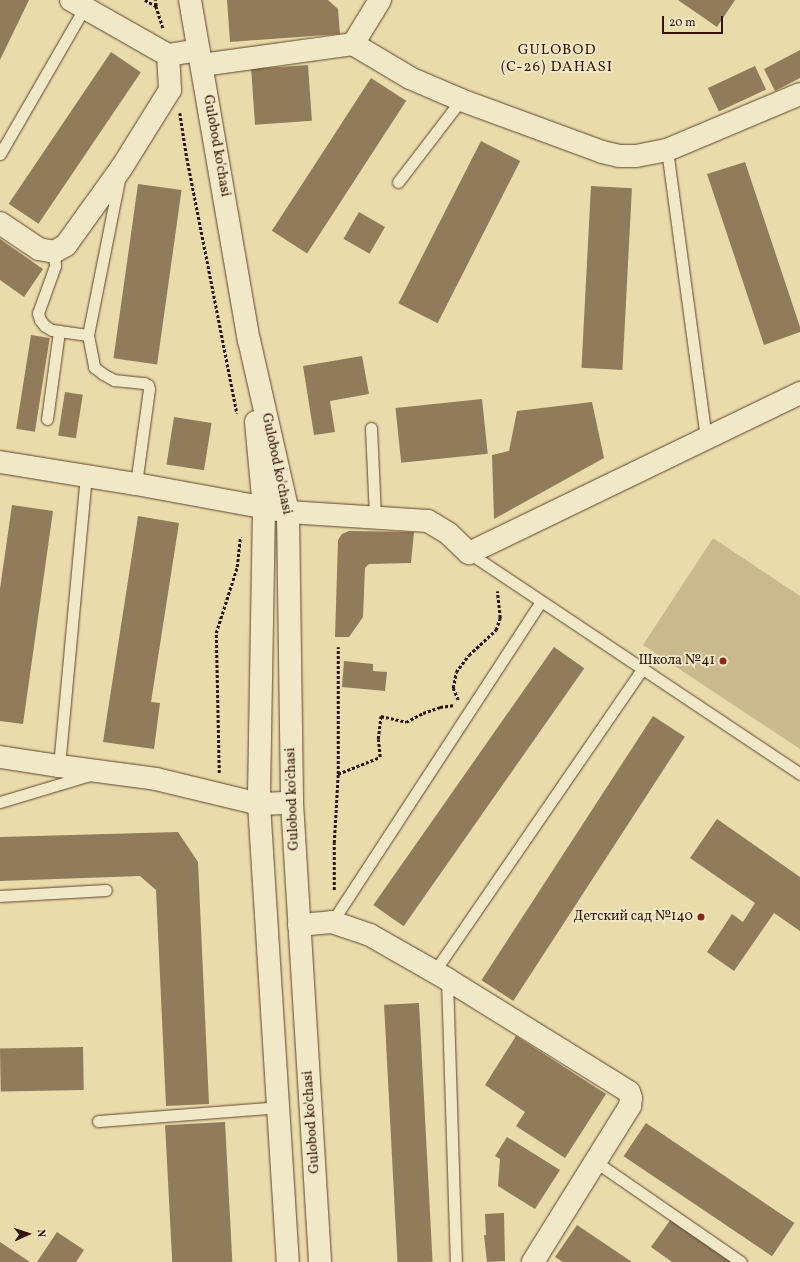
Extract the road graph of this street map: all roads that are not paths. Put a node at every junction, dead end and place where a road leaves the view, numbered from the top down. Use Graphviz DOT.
graph roads {
  1 [pos="190,0"];
  2 [pos="380,0"];
  3 [pos="78,3"];
  4 [pos="353,44"];
  5 [pos="170,54"];
  6 [pos="201,57"];
  7 [pos="800,94"];
  8 [pos="461,100"];
  9 [pos="667,150"];
  10 [pos="0,154"];
  11 [pos="122,168"];
  12 [pos="398,182"];
  13 [pos="0,222"];
  14 [pos="54,252"];
  15 [pos="58,331"];
  16 [pos="88,335"];
  17 [pos="249,340"];
  18 [pos="800,394"];
  19 [pos="47,419"];
  20 [pos="371,428"];
  21 [pos="706,438"];
  22 [pos="0,462"];
  23 [pos="86,476"];
  24 [pos="136,484"];
  25 [pos="264,508"];
  26 [pos="288,512"];
  27 [pos="375,517"];
  28 [pos="469,553"];
  29 [pos="541,602"];
  30 [pos="642,669"];
  31 [pos="0,756"];
  32 [pos="59,766"];
  33 [pos="102,772"];
  34 [pos="800,774"];
  35 [pos="0,802"];
  36 [pos="292,803"];
  37 [pos="259,804"];
  38 [pos="106,890"];
  39 [pos="0,896"];
  40 [pos="334,919"];
  41 [pos="299,925"];
  42 [pos="440,975"];
  43 [pos="278,1106"];
  44 [pos="98,1121"];
  45 [pos="596,1162"];
  46 [pos="288,1262"];
  47 [pos="320,1262"];
  48 [pos="456,1262"];
  49 [pos="533,1262"];
  50 [pos="741,1262"];
  1 -- 6 [label="street, Gulobod ko'chasi"];
  2 -- 4 [label="street"];
  3 -- 5 [label="street"];
  3 -- 10 [label="lane"];
  4 -- 6 [label="street"];
  4 -- 8 [label="street"];
  5 -- 6 [label="street"];
  5 -- 11 [label="street"];
  6 -- 17 [label="street, Gulobod ko'chasi"];
  7 -- 9 [label="street"];
  8 -- 9 [label="street"];
  8 -- 12 [label="lane"];
  9 -- 21 [label="lane"];
  11 -- 14 [label="street"];
  11 -- 16 [label="lane"];
  13 -- 14 [label="street"];
  14 -- 15 [label="lane"];
  15 -- 16 [label="lane"];
  15 -- 19 [label="lane"];
  16 -- 24 [label="lane"];
  17 -- 25 [label="street, Gulobod ko'chasi"];
  17 -- 26 [label="street, Gulobod ko'chasi"];
  18 -- 21 [label="street"];
  20 -- 27 [label="lane"];
  21 -- 28 [label="street"];
  22 -- 23 [label="street"];
  23 -- 24 [label="street"];
  23 -- 32 [label="lane"];
  24 -- 25 [label="street"];
  25 -- 26 [label="street"];
  25 -- 37 [label="street, Gulobod ko'chasi"];
  26 -- 27 [label="street"];
  26 -- 36 [label="street, Gulobod ko'chasi"];
  27 -- 28 [label="street"];
  28 -- 29 [label="lane"];
  29 -- 30 [label="lane"];
  29 -- 40 [label="lane"];
  30 -- 34 [label="lane"];
  30 -- 42 [label="lane"];
  31 -- 32 [label="street"];
  32 -- 33 [label="street"];
  33 -- 35 [label="lane"];
  33 -- 37 [label="street"];
  36 -- 37 [label="street"];
  36 -- 41 [label="street, Gulobod ko'chasi"];
  37 -- 43 [label="street, Gulobod ko'chasi"];
  38 -- 39 [label="lane"];
  40 -- 41 [label="street"];
  40 -- 42 [label="street"];
  41 -- 47 [label="street, Gulobod ko'chasi"];
  42 -- 45 [label="street"];
  42 -- 48 [label="lane"];
  43 -- 44 [label="lane"];
  43 -- 46 [label="street, Gulobod ko'chasi"];
  45 -- 49 [label="street"];
  45 -- 50 [label="lane"];
}
